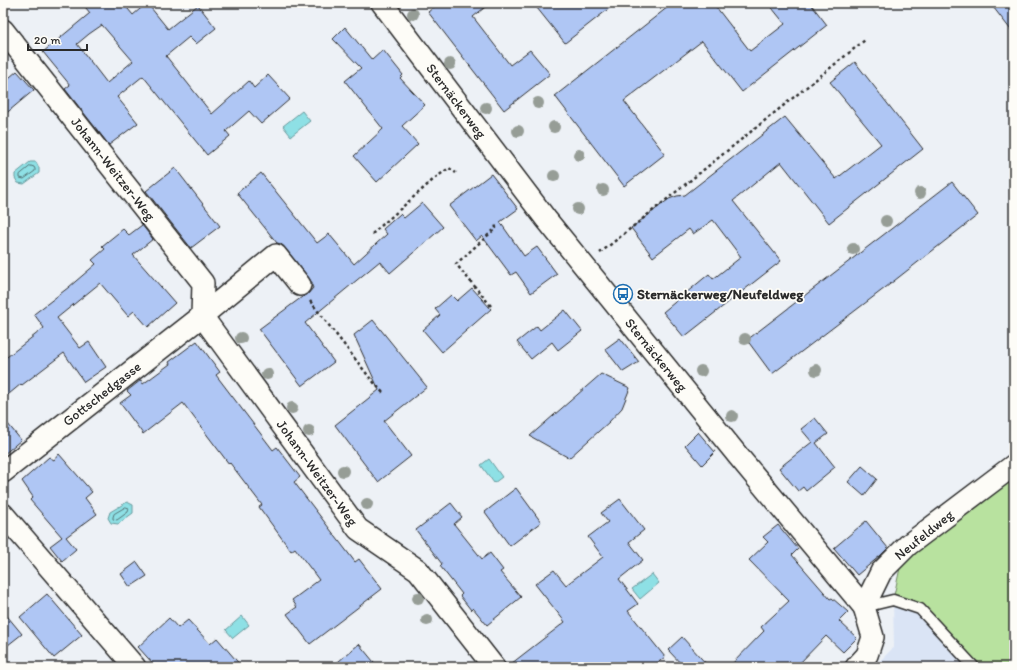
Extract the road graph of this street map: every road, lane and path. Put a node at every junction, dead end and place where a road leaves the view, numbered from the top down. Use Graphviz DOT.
graph roads {
  1 [pos="382,3"];
  2 [pos="3,30"];
  3 [pos="865,40"];
  4 [pos="456,173"];
  5 [pos="495,223"];
  6 [pos="372,234"];
  7 [pos="584,266"];
  8 [pos="300,285"];
  9 [pos="491,306"];
  10 [pos="202,316"];
  11 [pos="384,394"];
  12 [pos="1014,465"];
  13 [pos="3,472"];
  14 [pos="3,514"];
  15 [pos="864,607"];
  16 [pos="135,667"];
  17 [pos="494,667"];
  18 [pos="856,667"];
  19 [pos="974,667"];
  1 -- 7 [label="street, Sternäckerweg"];
  2 -- 10 [label="street, Johann-Weitzer-Weg"];
  3 -- 7 [label="path"];
  4 -- 6 [label="path"];
  5 -- 9 [label="path"];
  7 -- 15 [label="street, Sternäckerweg"];
  8 -- 10 [label="street"];
  8 -- 11 [label="path"];
  10 -- 13 [label="street, Gottschedgasse"];
  10 -- 17 [label="street, Johann-Weitzer-Weg"];
  12 -- 15 [label="street, Neufeldweg"];
  14 -- 16 [label="street"];
  15 -- 18 [label="street"];
  15 -- 19 [label="lane"];
}
